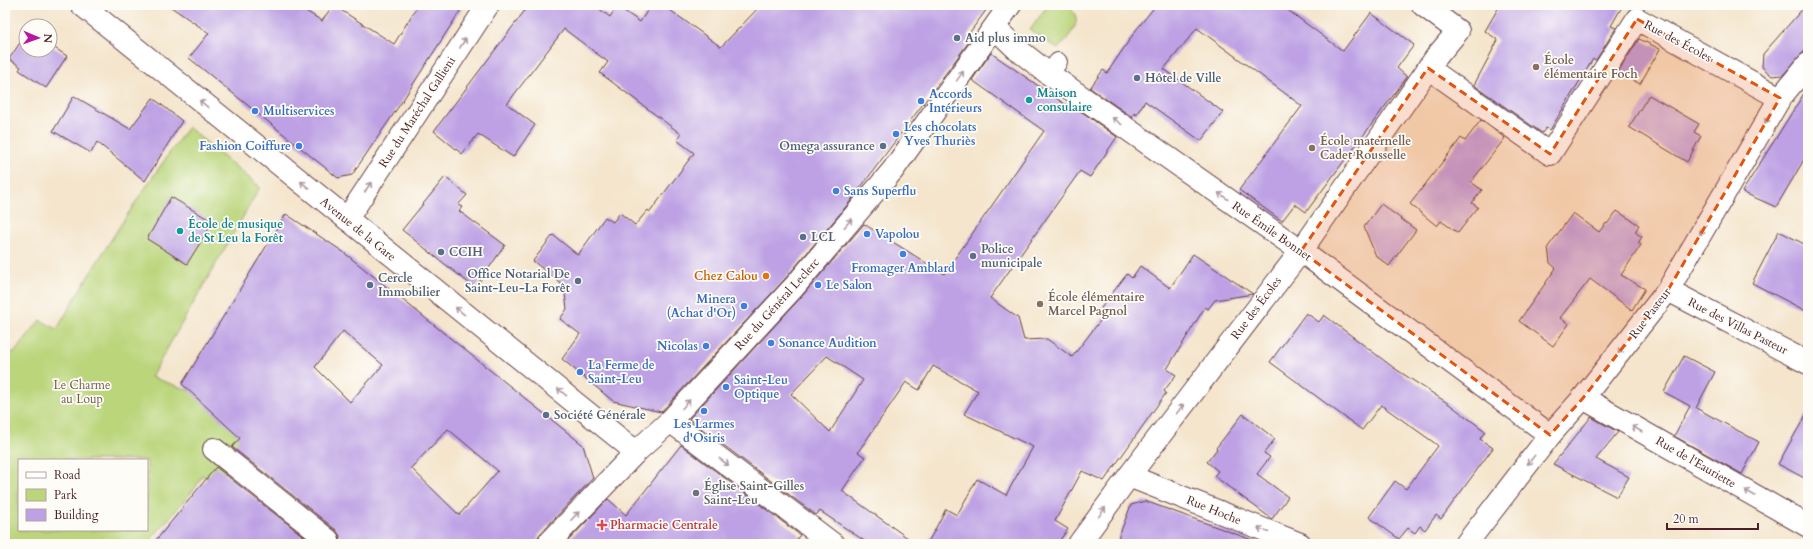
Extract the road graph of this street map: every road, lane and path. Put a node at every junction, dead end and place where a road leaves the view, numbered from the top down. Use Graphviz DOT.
graph roads {
  1 [pos="82,5"];
  2 [pos="488,5"];
  3 [pos="1010,5"];
  4 [pos="1424,5"];
  5 [pos="995,28"];
  6 [pos="1432,62"];
  7 [pos="1808,64"];
  8 [pos="1780,98"];
  9 [pos="347,219"];
  10 [pos="1301,251"];
  11 [pos="1668,290"];
  12 [pos="1808,363"];
  13 [pos="1583,398"];
  14 [pos="670,421"];
  15 [pos="1550,435"];
  16 [pos="214,449"];
  17 [pos="636,452"];
  18 [pos="1129,476"];
  19 [pos="1808,526"];
  20 [pos="328,540"];
  21 [pos="548,544"];
  22 [pos="833,544"];
  23 [pos="1079,544"];
  24 [pos="1300,544"];
  25 [pos="1466,544"];
  9 -- 1 [label="street, Avenue de la Gare, one-way"];
  9 -- 2 [label="street, Rue du Maréchal Gallieni, one-way"];
  3 -- 5 [label="street, Rue du Général Leclerc"];
  4 -- 6 [label="street"];
  10 -- 5 [label="street, Rue Émile Bonnet, one-way"];
  14 -- 5 [label="street, Rue du Général Leclerc, one-way"];
  6 -- 8 [label="street, Rue des Écoles"];
  6 -- 10 [label="street, Rue des Écoles"];
  7 -- 8 [label="street, Rue Pasteur"];
  8 -- 11 [label="street, Rue Pasteur, one-way"];
  17 -- 9 [label="street, Avenue de la Gare, one-way"];
  10 -- 15 [label="street, Rue Émile Bonnet"];
  18 -- 10 [label="street, Rue des Écoles, one-way"];
  11 -- 12 [label="street, Rue des Villas Pasteur"];
  11 -- 13 [label="street, Rue Pasteur, one-way"];
  13 -- 15 [label="street, Rue Pasteur"];
  19 -- 13 [label="street, Rue de l'Eauriette, one-way"];
  14 -- 17 [label="street, Rue du Général Leclerc"];
  14 -- 22 [label="street, one-way"];
  15 -- 25 [label="street, Rue Pasteur, one-way"];
  16 -- 20 [label="street"];
  21 -- 17 [label="street, Rue du Général Leclerc, one-way"];
  23 -- 18 [label="street, Rue des Écoles, one-way"];
  24 -- 18 [label="street, Rue Hoche, one-way"];
}
